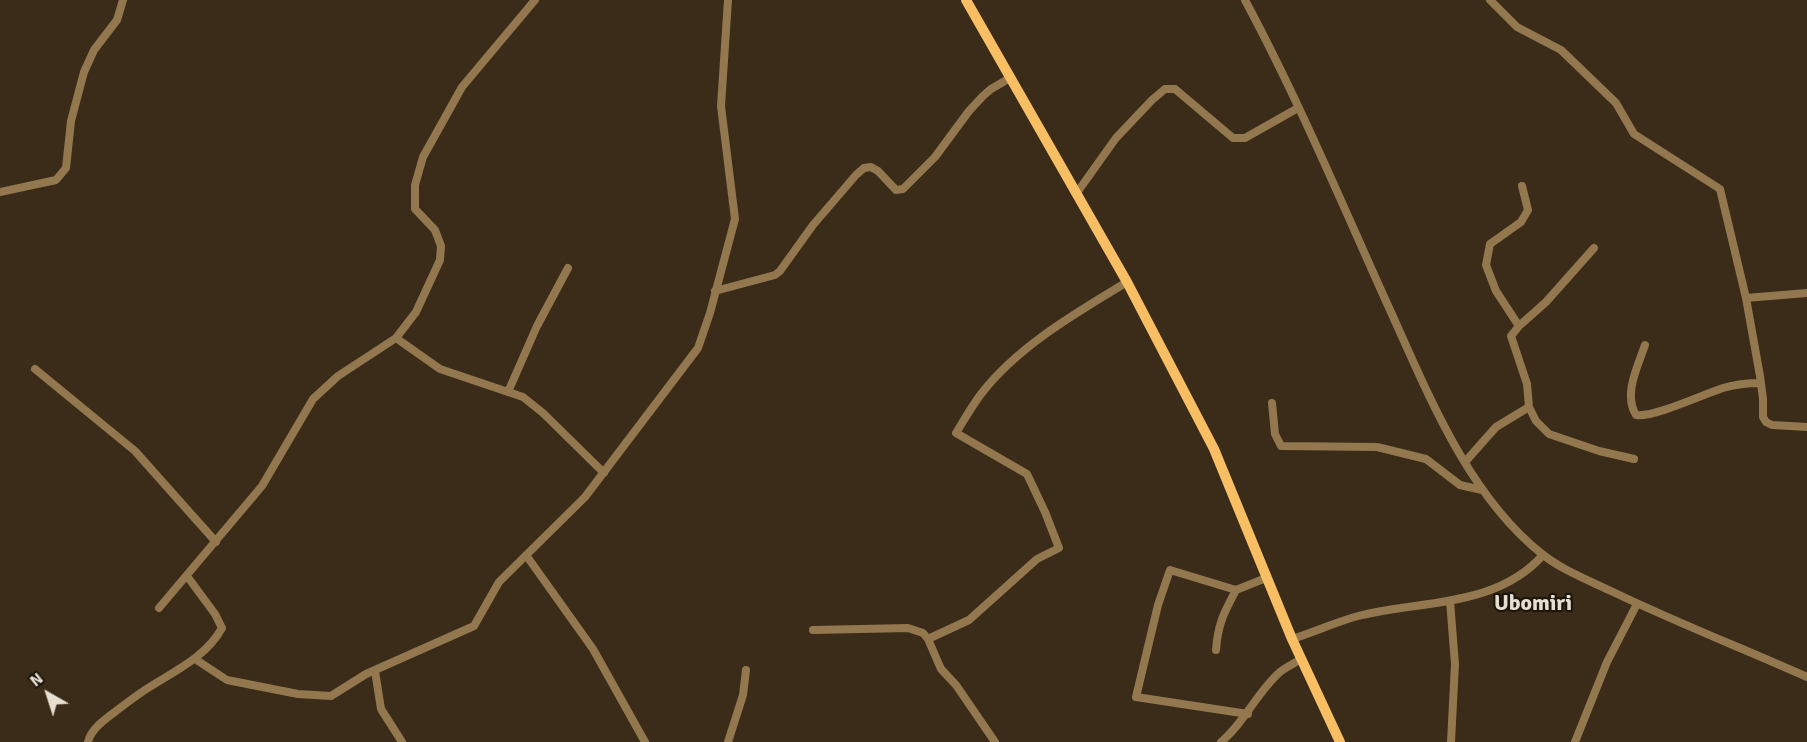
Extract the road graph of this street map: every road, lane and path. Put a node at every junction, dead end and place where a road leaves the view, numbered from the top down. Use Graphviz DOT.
graph roads {
  1 [pos="123,0"];
  2 [pos="535,0"];
  3 [pos="728,0"];
  4 [pos="1245,0"];
  5 [pos="1490,0"];
  6 [pos="969,2"];
  7 [pos="1010,78"];
  8 [pos="1298,108"];
  9 [pos="1522,186"];
  10 [pos="0,192"];
  11 [pos="1076,194"];
  12 [pos="1594,248"];
  13 [pos="568,268"];
  14 [pos="1127,282"];
  15 [pos="715,291"];
  16 [pos="1807,293"];
  17 [pos="1746,298"];
  18 [pos="1520,326"];
  19 [pos="396,338"];
  20 [pos="1645,345"];
  21 [pos="35,369"];
  22 [pos="1761,383"];
  23 [pos="508,392"];
  24 [pos="1272,403"];
  25 [pos="1528,407"];
  26 [pos="1807,427"];
  27 [pos="1634,459"];
  28 [pos="1465,462"];
  29 [pos="604,473"];
  30 [pos="1482,490"];
  31 [pos="216,542"];
  32 [pos="526,555"];
  33 [pos="1543,555"];
  34 [pos="187,576"];
  35 [pos="1266,578"];
  36 [pos="1236,590"];
  37 [pos="1450,601"];
  38 [pos="1637,604"];
  39 [pos="159,608"];
  40 [pos="813,630"];
  41 [pos="928,639"];
  42 [pos="1292,639"];
  43 [pos="1216,650"];
  44 [pos="195,659"];
  45 [pos="1301,659"];
  46 [pos="746,670"];
  47 [pos="375,671"];
  48 [pos="1807,677"];
  49 [pos="1248,714"];
  50 [pos="88,742"];
  51 [pos="402,742"];
  52 [pos="645,742"];
  53 [pos="728,742"];
  54 [pos="995,742"];
  55 [pos="1221,742"];
  56 [pos="1340,742"];
  57 [pos="1451,742"];
  58 [pos="1575,742"];
  1 -- 10 [label="street"];
  2 -- 19 [label="street"];
  3 -- 15 [label="street"];
  4 -- 8 [label="street"];
  5 -- 17 [label="street"];
  6 -- 7 [label="main road"];
  7 -- 11 [label="main road"];
  7 -- 15 [label="street"];
  8 -- 11 [label="street"];
  8 -- 28 [label="street"];
  9 -- 18 [label="street"];
  11 -- 14 [label="main road"];
  12 -- 18 [label="street"];
  13 -- 23 [label="street"];
  14 -- 35 [label="main road"];
  14 -- 41 [label="street"];
  15 -- 29 [label="street"];
  16 -- 17 [label="street"];
  17 -- 22 [label="street"];
  18 -- 25 [label="street"];
  19 -- 23 [label="street"];
  19 -- 31 [label="street"];
  20 -- 22 [label="street"];
  21 -- 31 [label="street"];
  22 -- 26 [label="street"];
  23 -- 29 [label="street"];
  24 -- 30 [label="street"];
  25 -- 27 [label="street"];
  25 -- 28 [label="street"];
  28 -- 30 [label="street"];
  29 -- 32 [label="street"];
  30 -- 33 [label="street"];
  31 -- 34 [label="street"];
  32 -- 47 [label="street"];
  32 -- 52 [label="street"];
  33 -- 37 [label="street"];
  33 -- 38 [label="street"];
  34 -- 39 [label="street"];
  34 -- 44 [label="street"];
  35 -- 36 [label="street"];
  35 -- 42 [label="main road"];
  36 -- 43 [label="street"];
  36 -- 49 [label="street"];
  37 -- 42 [label="street"];
  37 -- 57 [label="street"];
  38 -- 48 [label="street"];
  38 -- 58 [label="street"];
  40 -- 41 [label="street"];
  41 -- 54 [label="street"];
  42 -- 45 [label="main road"];
  44 -- 47 [label="street"];
  44 -- 50 [label="street"];
  45 -- 49 [label="street"];
  45 -- 56 [label="main road"];
  46 -- 53 [label="street"];
  47 -- 51 [label="street"];
  49 -- 55 [label="street"];
}
